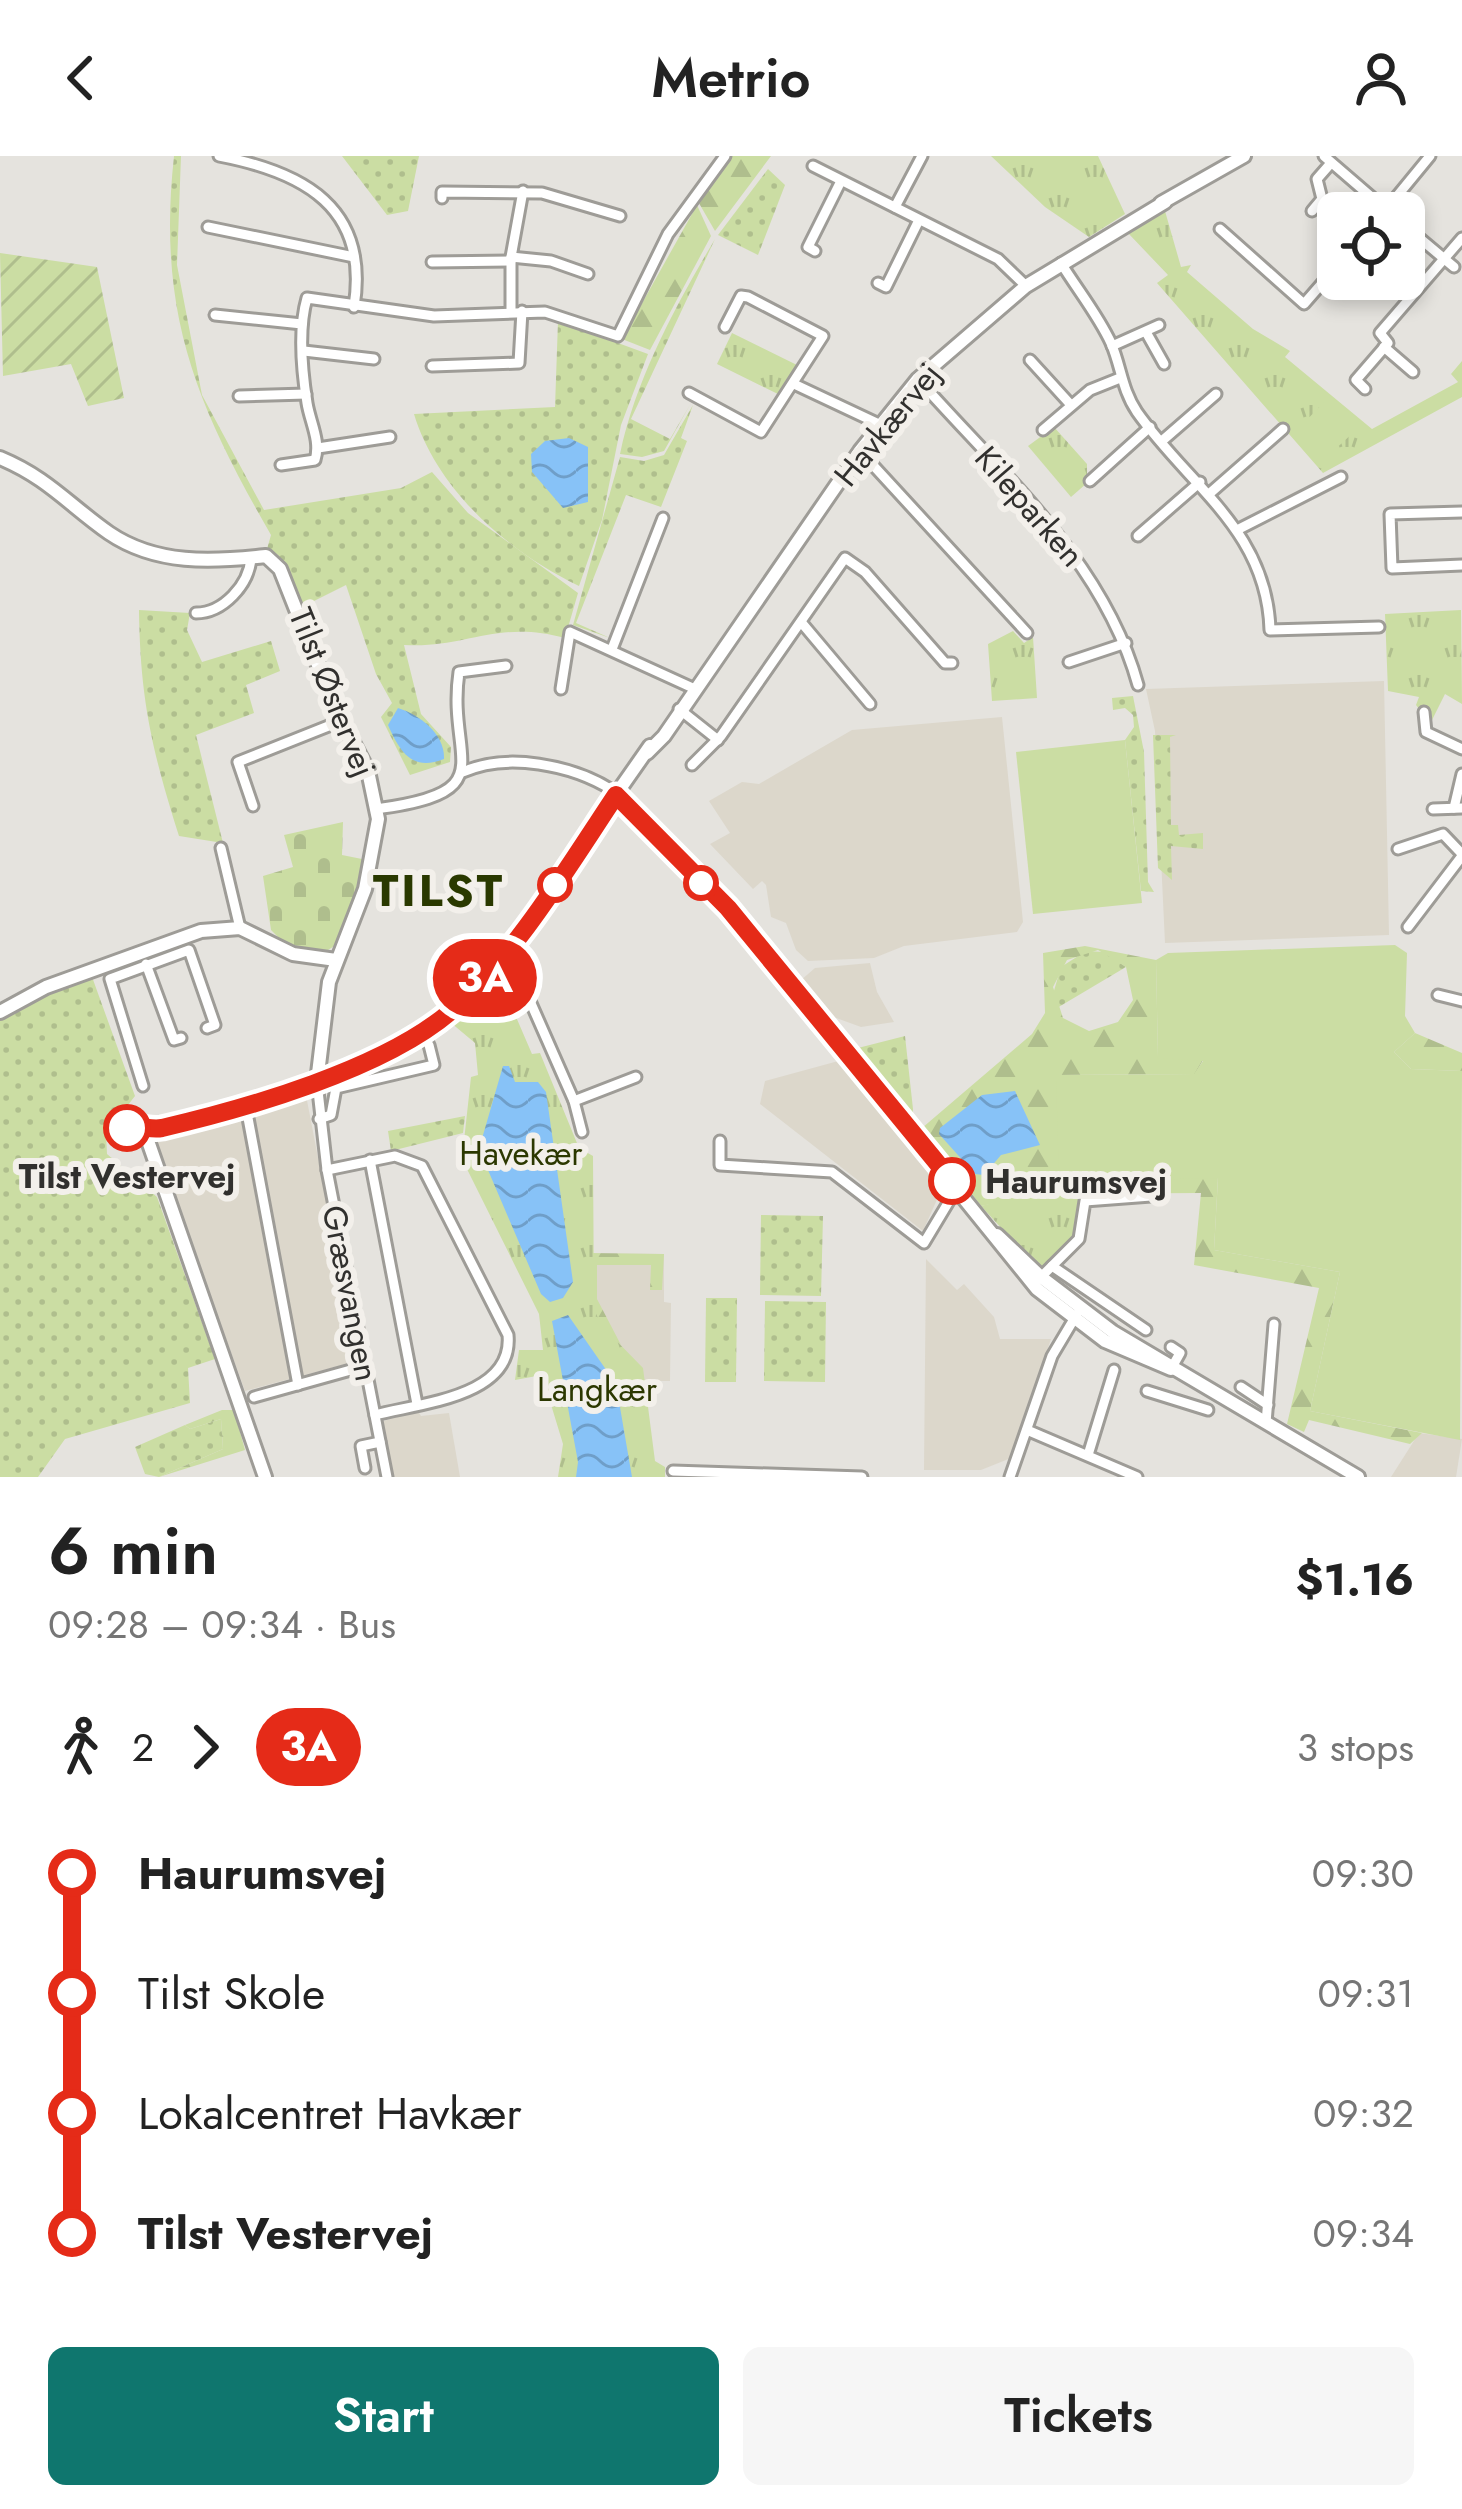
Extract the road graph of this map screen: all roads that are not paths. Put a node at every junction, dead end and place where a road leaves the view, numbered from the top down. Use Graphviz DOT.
graph roads {
  1 [pos="219,156"];
  2 [pos="725,156"];
  3 [pos="922,156"];
  4 [pos="1244,156"];
  5 [pos="1343,156"];
  6 [pos="1430,156"];
  7 [pos="1222,162"];
  8 [pos="1330,162"];
  9 [pos="813,166"];
  10 [pos="841,181"];
  11 [pos="523,191"];
  12 [pos="1364,192"];
  13 [pos="1402,192"];
  14 [pos="442,198"];
  15 [pos="895,207"];
  16 [pos="1312,212"];
  17 [pos="620,216"];
  18 [pos="919,220"];
  19 [pos="208,226"];
  20 [pos="1220,229"];
  21 [pos="1462,238"];
  22 [pos="1425,243"];
  23 [pos="815,251"];
  24 [pos="354,257"];
  25 [pos="511,259"];
  26 [pos="1444,259"];
  27 [pos="431,262"];
  28 [pos="1061,263"];
  29 [pos="1454,267"];
  30 [pos="587,274"];
  31 [pos="878,283"];
  32 [pos="1026,286"];
  33 [pos="1317,289"];
  34 [pos="354,307"];
  35 [pos="516,311"];
  36 [pos="215,315"];
  37 [pos="302,324"];
  38 [pos="1159,325"];
  39 [pos="725,327"];
  40 [pos="1146,332"];
  41 [pos="1112,346"];
  42 [pos="1384,347"];
  43 [pos="304,352"];
  44 [pos="374,358"];
  45 [pos="1030,360"];
  46 [pos="1164,364"];
  47 [pos="432,366"];
  48 [pos="1413,372"];
  49 [pos="1120,377"];
  50 [pos="918,379"];
  51 [pos="794,384"];
  52 [pos="1365,388"];
  53 [pos="689,393"];
  54 [pos="306,394"];
  55 [pos="239,396"];
  56 [pos="1215,400"];
  57 [pos="1071,405"];
  58 [pos="879,424"];
  59 [pos="1150,427"];
  60 [pos="1283,429"];
  61 [pos="1043,430"];
  62 [pos="390,437"];
  63 [pos="1163,440"];
  64 [pos="318,448"];
  65 [pos="860,451"];
  66 [pos="0,458"];
  67 [pos="281,465"];
  68 [pos="1341,477"];
  69 [pos="1090,481"];
  70 [pos="1200,482"];
  71 [pos="1209,494"];
  72 [pos="1462,512"];
  73 [pos="663,518"];
  74 [pos="1142,527"];
  75 [pos="1238,530"];
  76 [pos="258,557"];
  77 [pos="1462,566"];
  78 [pos="196,613"];
  79 [pos="801,622"];
  80 [pos="1379,627"];
  81 [pos="1027,633"];
  82 [pos="1126,643"];
  83 [pos="612,650"];
  84 [pos="1069,662"];
  85 [pos="952,663"];
  86 [pos="506,666"];
  87 [pos="558,684"];
  88 [pos="1138,685"];
  89 [pos="693,687"];
  90 [pos="870,704"];
  91 [pos="679,709"];
  92 [pos="1424,712"];
  93 [pos="341,721"];
  94 [pos="718,740"];
  95 [pos="1462,749"];
  96 [pos="692,765"];
  97 [pos="463,772"];
  98 [pos="1462,775"];
  99 [pos="614,792"];
  100 [pos="253,806"];
  101 [pos="1458,808"];
  102 [pos="376,809"];
  103 [pos="1433,809"];
  104 [pos="221,848"];
  105 [pos="1398,849"];
  106 [pos="1462,855"];
  107 [pos="1408,927"];
  108 [pos="239,928"];
  109 [pos="146,948"];
  110 [pos="508,951"];
  111 [pos="336,960"];
  112 [pos="149,963"];
  113 [pos="1438,995"];
  114 [pos="1462,1001"];
  115 [pos="0,1012"];
  116 [pos="207,1028"];
  117 [pos="181,1038"];
  118 [pos="429,1045"];
  119 [pos="636,1077"];
  120 [pos="317,1082"];
  121 [pos="143,1085"];
  122 [pos="574,1101"];
  123 [pos="245,1102"];
  124 [pos="319,1119"];
  125 [pos="582,1132"];
  126 [pos="720,1141"];
  127 [pos="370,1160"];
  128 [pos="327,1170"];
  129 [pos="957,1188"];
  130 [pos="1151,1196"];
  131 [pos="989,1230"];
  132 [pos="1052,1266"];
  133 [pos="1040,1277"];
  134 [pos="1076,1314"];
  135 [pos="1274,1324"];
  136 [pos="1146,1330"];
  137 [pos="1171,1347"];
  138 [pos="365,1366"];
  139 [pos="1171,1369"];
  140 [pos="1114,1370"];
  141 [pos="1185,1377"];
  142 [pos="298,1385"];
  143 [pos="1241,1387"];
  144 [pos="1147,1391"];
  145 [pos="254,1397"];
  146 [pos="1173,1399"];
  147 [pos="417,1404"];
  148 [pos="1268,1405"];
  149 [pos="1208,1409"];
  150 [pos="375,1415"];
  151 [pos="1265,1424"];
  152 [pos="1027,1430"];
  153 [pos="380,1442"];
  154 [pos="1088,1455"];
  155 [pos="365,1468"];
  156 [pos="673,1471"];
  157 [pos="265,1477"];
  158 [pos="387,1477"];
  159 [pos="862,1477"];
  160 [pos="1010,1477"];
  161 [pos="1137,1477"];
  162 [pos="1358,1477"];
  1 -- 24 [label="street"];
  2 -- 35 [label="street"];
  3 -- 15 [label="street"];
  4 -- 7 [label="street, Havkærvej"];
  5 -- 8 [label="street"];
  6 -- 13 [label="street"];
  7 -- 28 [label="street, Havkærvej"];
  8 -- 12 [label="street"];
  8 -- 16 [label="street"];
  9 -- 10 [label="street"];
  10 -- 15 [label="street"];
  10 -- 23 [label="street"];
  11 -- 14 [label="street"];
  11 -- 17 [label="street"];
  11 -- 25 [label="street"];
  15 -- 18 [label="street"];
  18 -- 31 [label="street"];
  18 -- 32 [label="street"];
  19 -- 24 [label="street"];
  20 -- 33 [label="street"];
  21 -- 26 [label="street"];
  22 -- 26 [label="street"];
  24 -- 34 [label="street"];
  25 -- 27 [label="street"];
  25 -- 30 [label="street"];
  25 -- 35 [label="street"];
  26 -- 29 [label="street"];
  26 -- 42 [label="street"];
  28 -- 32 [label="street, Havkærvej"];
  28 -- 41 [label="street"];
  32 -- 50 [label="street, Havkærvej"];
  34 -- 35 [label="street"];
  34 -- 37 [label="street"];
  35 -- 47 [label="street"];
  36 -- 37 [label="street"];
  37 -- 43 [label="street"];
  38 -- 40 [label="street"];
  39 -- 51 [label="street"];
  40 -- 41 [label="street"];
  40 -- 46 [label="street"];
  41 -- 49 [label="street"];
  42 -- 48 [label="street"];
  42 -- 52 [label="street"];
  43 -- 44 [label="street"];
  43 -- 54 [label="street"];
  45 -- 57 [label="street"];
  49 -- 57 [label="street"];
  49 -- 59 [label="street"];
  50 -- 58 [label="street, Havkærvej"];
  50 -- 82 [label="street, Kileparken"];
  51 -- 53 [label="street"];
  51 -- 58 [label="street"];
  54 -- 55 [label="street"];
  54 -- 64 [label="street"];
  56 -- 63 [label="street"];
  57 -- 61 [label="street"];
  58 -- 65 [label="street, Havkærvej"];
  59 -- 63 [label="street"];
  59 -- 69 [label="street"];
  60 -- 71 [label="street"];
  62 -- 64 [label="street"];
  63 -- 70 [label="street"];
  64 -- 67 [label="street"];
  65 -- 81 [label="street"];
  65 -- 89 [label="street, Havkærvej"];
  66 -- 76 [label="street"];
  68 -- 75 [label="street"];
  70 -- 71 [label="street"];
  70 -- 74 [label="street"];
  71 -- 75 [label="street"];
  72 -- 77 [label="street"];
  73 -- 83 [label="street"];
  75 -- 80 [label="street"];
  76 -- 78 [label="street"];
  76 -- 93 [label="street, Tilst Østervej"];
  79 -- 85 [label="street"];
  79 -- 90 [label="street"];
  79 -- 94 [label="street"];
  82 -- 84 [label="street"];
  82 -- 88 [label="street, Kileparken"];
  83 -- 87 [label="street"];
  83 -- 89 [label="street"];
  86 -- 97 [label="street"];
  89 -- 91 [label="street, Havkærvej"];
  91 -- 94 [label="street"];
  91 -- 99 [label="street, Havkærvej"];
  92 -- 95 [label="street"];
  93 -- 100 [label="street"];
  93 -- 102 [label="street, Tilst Østervej"];
  94 -- 96 [label="street"];
  97 -- 99 [label="street"];
  97 -- 102 [label="street"];
  98 -- 101 [label="street"];
  99 -- 110 [label="street, Havkærvej"];
  99 -- 129 [label="street"];
  101 -- 103 [label="street"];
  102 -- 111 [label="street, Tilst Østervej"];
  104 -- 108 [label="street"];
  105 -- 106 [label="street"];
  106 -- 107 [label="street"];
  108 -- 109 [label="street"];
  108 -- 111 [label="street"];
  109 -- 112 [label="street"];
  109 -- 115 [label="street"];
  110 -- 120 [label="street, Havkærvej"];
  110 -- 122 [label="street"];
  111 -- 120 [label="street, Tilst Østervej"];
  112 -- 116 [label="street"];
  112 -- 117 [label="street"];
  112 -- 121 [label="street"];
  113 -- 114 [label="street"];
  118 -- 124 [label="street"];
  119 -- 122 [label="street"];
  120 -- 123 [label="street, Havkærvej"];
  120 -- 124 [label="street, Græsvangen"];
  122 -- 125 [label="street"];
  123 -- 142 [label="street"];
  123 -- 157 [label="street, Havkærvej"];
  124 -- 128 [label="street, Græsvangen"];
  126 -- 129 [label="street"];
  127 -- 128 [label="street, Græsvangen"];
  127 -- 147 [label="street, Græsvangen"];
  127 -- 147 [label="street, Græsvangen"];
  128 -- 138 [label="street, Græsvangen"];
  129 -- 131 [label="street"];
  130 -- 132 [label="street"];
  131 -- 133 [label="street"];
  131 -- 134 [label="street"];
  132 -- 133 [label="street"];
  132 -- 136 [label="street"];
  133 -- 134 [label="street"];
  134 -- 139 [label="street"];
  134 -- 152 [label="street"];
  135 -- 148 [label="street"];
  137 -- 139 [label="street"];
  138 -- 142 [label="street"];
  138 -- 150 [label="street, Græsvangen"];
  139 -- 141 [label="street"];
  140 -- 154 [label="street"];
  141 -- 146 [label="street"];
  141 -- 151 [label="street"];
  142 -- 145 [label="street"];
  143 -- 148 [label="street"];
  144 -- 146 [label="street"];
  146 -- 149 [label="street"];
  147 -- 150 [label="street, Græsvangen"];
  148 -- 151 [label="street"];
  150 -- 153 [label="street, Græsvangen"];
  151 -- 162 [label="street"];
  152 -- 154 [label="street"];
  152 -- 160 [label="street"];
  153 -- 155 [label="street"];
  153 -- 158 [label="street, Græsvangen"];
  154 -- 161 [label="street"];
  156 -- 159 [label="street"];
}
